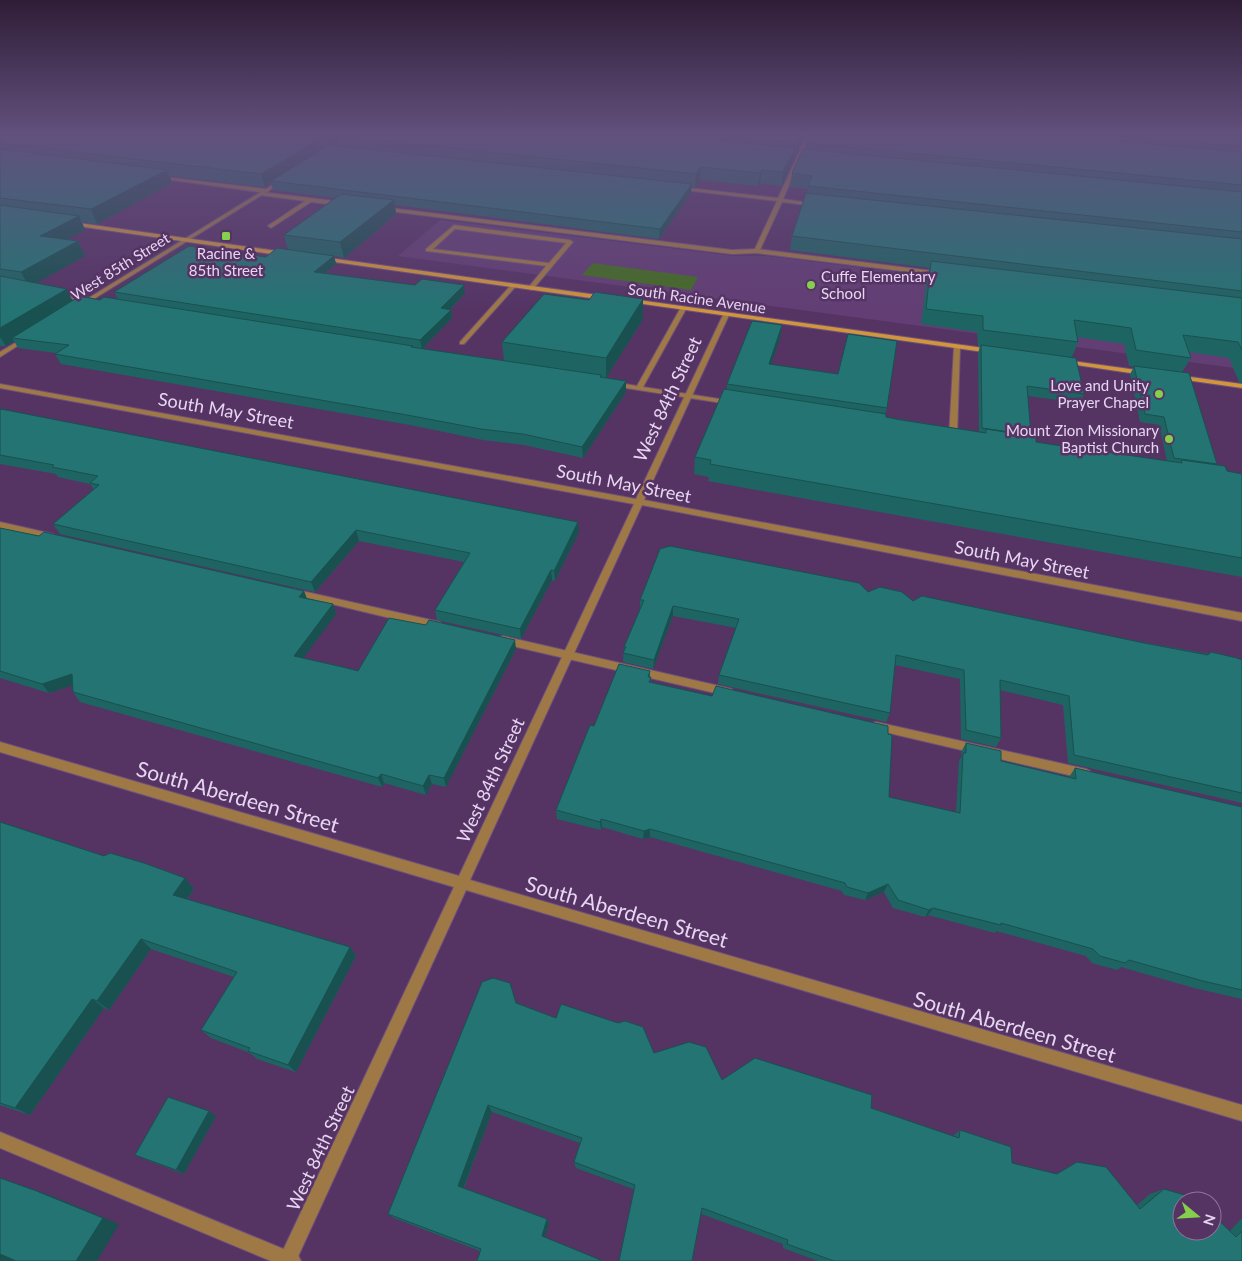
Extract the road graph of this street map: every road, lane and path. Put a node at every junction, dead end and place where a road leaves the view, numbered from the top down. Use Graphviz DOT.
graph roads {
  1 [pos="260,194"];
  2 [pos="274,194"];
  3 [pos="723,194"];
  4 [pos="783,194"];
  5 [pos="310,200"];
  6 [pos="780,200"];
  7 [pos="820,204"];
  8 [pos="349,205"];
  9 [pos="378,208"];
  10 [pos="68,224"];
  11 [pos="271,226"];
  12 [pos="186,240"];
  13 [pos="757,251"];
  14 [pos="292,254"];
  15 [pos="311,257"];
  16 [pos="550,265"];
  17 [pos="947,275"];
  18 [pos="514,285"];
  19 [pos="531,288"];
  20 [pos="47,294"];
  21 [pos="614,299"];
  22 [pos="89,300"];
  23 [pos="623,300"];
  24 [pos="104,302"];
  25 [pos="683,309"];
  26 [pos="72,310"];
  27 [pos="726,314"];
  28 [pos="32,335"];
  29 [pos="462,343"];
  30 [pos="957,347"];
  31 [pos="996,352"];
  32 [pos="0,355"];
  33 [pos="1055,360"];
  34 [pos="1154,374"];
  35 [pos="1173,376"];
  36 [pos="609,383"];
  37 [pos="0,386"];
  38 [pos="1242,386"];
  39 [pos="639,388"];
  40 [pos="688,396"];
  41 [pos="739,404"];
  42 [pos="943,436"];
  43 [pos="953,437"];
  44 [pos="962,439"];
  45 [pos="639,502"];
  46 [pos="0,525"];
  47 [pos="67,541"];
  48 [pos="278,589"];
  49 [pos="1242,617"];
  50 [pos="451,629"];
  51 [pos="490,637"];
  52 [pos="568,655"];
  53 [pos="738,694"];
  54 [pos="864,723"];
  55 [pos="0,747"];
  56 [pos="1097,776"];
  57 [pos="462,883"];
  58 [pos="1242,1113"];
  59 [pos="0,1140"];
  60 [pos="289,1260"];
  1 -- 12 [label="street, West 85th Street"];
  2 -- 5 [label="street"];
  3 -- 6 [label="street"];
  4 -- 6 [label="street"];
  5 -- 8 [label="street"];
  5 -- 11 [label="street"];
  6 -- 7 [label="street"];
  6 -- 13 [label="street"];
  9 -- 13 [label="street"];
  10 -- 12 [label="street"];
  12 -- 14 [label="street"];
  12 -- 22 [label="street, West 85th Street"];
  13 -- 17 [label="street"];
  15 -- 18 [label="street, South Racine Avenue"];
  16 -- 16 [label="street"];
  16 -- 19 [label="street"];
  18 -- 19 [label="street, South Racine Avenue"];
  18 -- 29 [label="street"];
  19 -- 21 [label="street, South Racine Avenue"];
  20 -- 22 [label="street"];
  22 -- 24 [label="street"];
  22 -- 26 [label="street, West 85th Street"];
  23 -- 25 [label="street, South Racine Avenue"];
  25 -- 27 [label="street, South Racine Avenue"];
  25 -- 39 [label="street"];
  27 -- 30 [label="street, South Racine Avenue"];
  27 -- 40 [label="street, West 84th Street"];
  28 -- 32 [label="street"];
  30 -- 31 [label="street, South Racine Avenue"];
  30 -- 43 [label="street"];
  33 -- 34 [label="street"];
  35 -- 38 [label="street"];
  36 -- 39 [label="street"];
  37 -- 45 [label="street, South May Street"];
  39 -- 40 [label="street"];
  40 -- 41 [label="street"];
  40 -- 45 [label="street, West 84th Street"];
  42 -- 43 [label="street"];
  43 -- 44 [label="street"];
  45 -- 49 [label="street, South May Street"];
  45 -- 52 [label="street, West 84th Street"];
  46 -- 47 [label="street"];
  48 -- 50 [label="street"];
  51 -- 52 [label="street"];
  52 -- 53 [label="street"];
  52 -- 57 [label="street, West 84th Street"];
  54 -- 56 [label="street"];
  55 -- 57 [label="street, South Aberdeen Street"];
  57 -- 58 [label="street, South Aberdeen Street"];
  57 -- 60 [label="street, West 84th Street"];
  59 -- 60 [label="street"];
}
